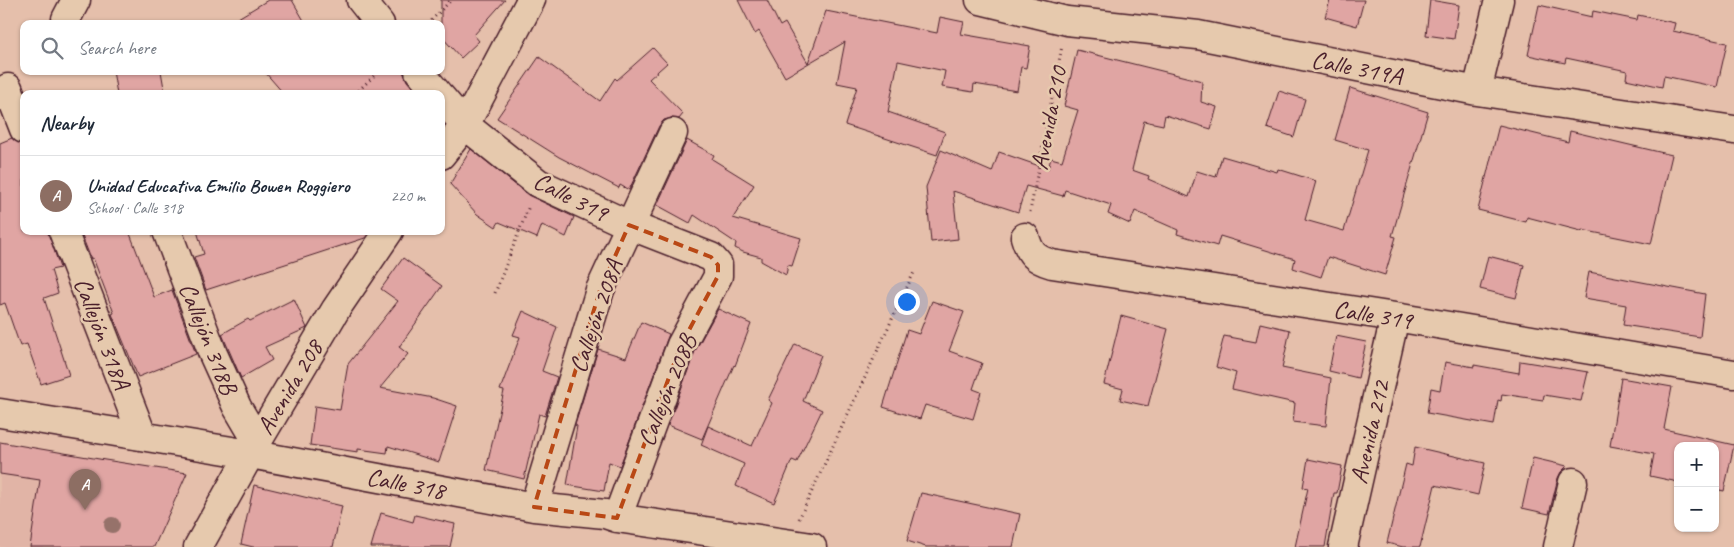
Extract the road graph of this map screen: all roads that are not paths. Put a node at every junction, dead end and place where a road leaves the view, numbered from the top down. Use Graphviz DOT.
graph roads {
  1 [pos="361,0"];
  2 [pos="531,0"];
  3 [pos="980,0"];
  4 [pos="1499,0"];
  5 [pos="1069,11"];
  6 [pos="377,20"];
  7 [pos="423,75"];
  8 [pos="435,90"];
  9 [pos="1477,91"];
  10 [pos="4,92"];
  11 [pos="445,102"];
  12 [pos="20,122"];
  13 [pos="465,125"];
  14 [pos="1734,130"];
  15 [pos="673,133"];
  16 [pos="445,150"];
  17 [pos="629,225"];
  18 [pos="65,235"];
  19 [pos="169,235"];
  20 [pos="386,235"];
  21 [pos="1025,237"];
  22 [pos="718,265"];
  23 [pos="1395,317"];
  24 [pos="1734,374"];
  25 [pos="0,412"];
  26 [pos="142,435"];
  27 [pos="253,447"];
  28 [pos="1573,482"];
  29 [pos="534,507"];
  30 [pos="617,518"];
  31 [pos="795,546"];
  32 [pos="198,547"];
  33 [pos="1343,547"];
  34 [pos="1558,547"];
  1 -- 6 [label="street"];
  2 -- 13 [label="street"];
  3 -- 5 [label="street, Calle 319A"];
  4 -- 9 [label="street"];
  5 -- 9 [label="street, Calle 319A"];
  7 -- 8 [label="street"];
  9 -- 14 [label="street, Calle 319A"];
  10 -- 12 [label="street"];
  11 -- 13 [label="street, Calle 319"];
  13 -- 16 [label="street"];
  13 -- 17 [label="street, Calle 319"];
  15 -- 17 [label="street, Callejón 208A"];
  17 -- 22 [label="street, Calle 319"];
  17 -- 29 [label="street, Callejón 208A"];
  18 -- 26 [label="street, Callejón 318A"];
  19 -- 27 [label="street, Callejón 318B"];
  20 -- 27 [label="street, Avenida 208"];
  21 -- 23 [label="street, Calle 319"];
  22 -- 30 [label="street, Callejón 208B"];
  23 -- 24 [label="street, Calle 319"];
  23 -- 33 [label="street, Avenida 212"];
  25 -- 26 [label="street, Calle 318"];
  26 -- 27 [label="street, Calle 318"];
  27 -- 29 [label="street, Calle 318"];
  27 -- 32 [label="street, Avenida 208"];
  28 -- 34 [label="street"];
  29 -- 30 [label="street, Calle 318"];
  30 -- 31 [label="street, Calle 318"];
}
